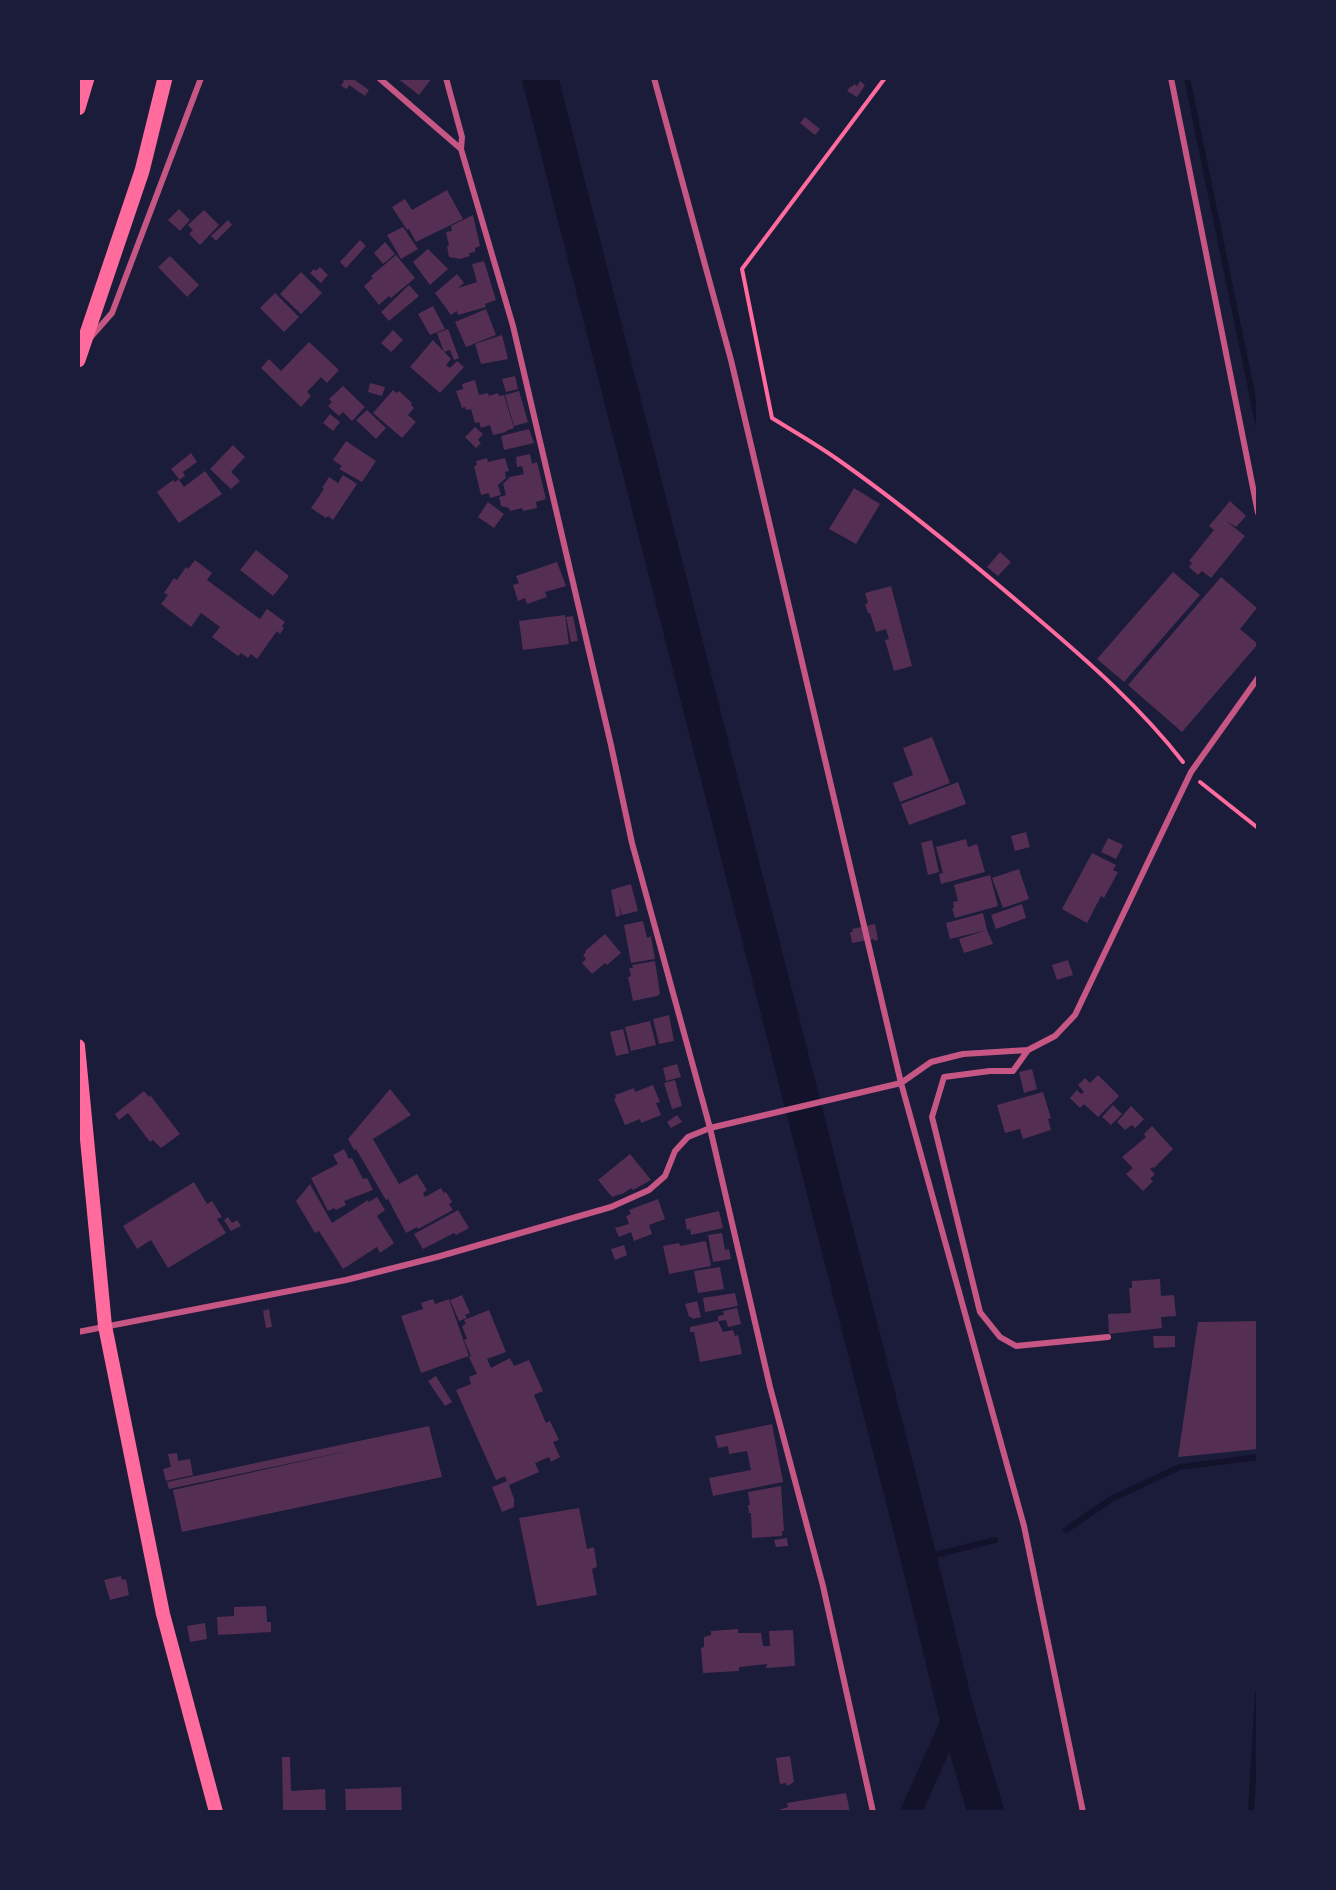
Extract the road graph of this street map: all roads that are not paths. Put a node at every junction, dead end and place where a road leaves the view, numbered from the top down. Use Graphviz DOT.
graph roads {
  1 [pos="87,78"];
  2 [pos="165,78"];
  3 [pos="201,78"];
  4 [pos="379,78"];
  5 [pos="446,78"];
  6 [pos="654,78"];
  7 [pos="1171,78"];
  8 [pos="78,108"];
  9 [pos="460,149"];
  10 [pos="80,353"];
  11 [pos="1258,513"];
  12 [pos="1258,678"];
  13 [pos="78,1046"];
  14 [pos="1028,1050"];
  15 [pos="901,1083"];
  16 [pos="710,1128"];
  17 [pos="105,1326"];
  18 [pos="78,1332"];
  19 [pos="1108,1337"];
  20 [pos="216,1812"];
  21 [pos="873,1812"];
  22 [pos="1083,1812"];
  1 -- 8 [label="highway"];
  2 -- 10 [label="highway"];
  3 -- 10 [label="street"];
  4 -- 9 [label="street"];
  5 -- 9 [label="street"];
  6 -- 15 [label="street"];
  7 -- 11 [label="street"];
  9 -- 16 [label="street"];
  12 -- 14 [label="street"];
  13 -- 17 [label="main road"];
  14 -- 15 [label="street"];
  14 -- 19 [label="street"];
  15 -- 16 [label="street"];
  15 -- 22 [label="street"];
  16 -- 17 [label="street"];
  16 -- 21 [label="street"];
  17 -- 18 [label="street"];
  17 -- 20 [label="main road"];
}
